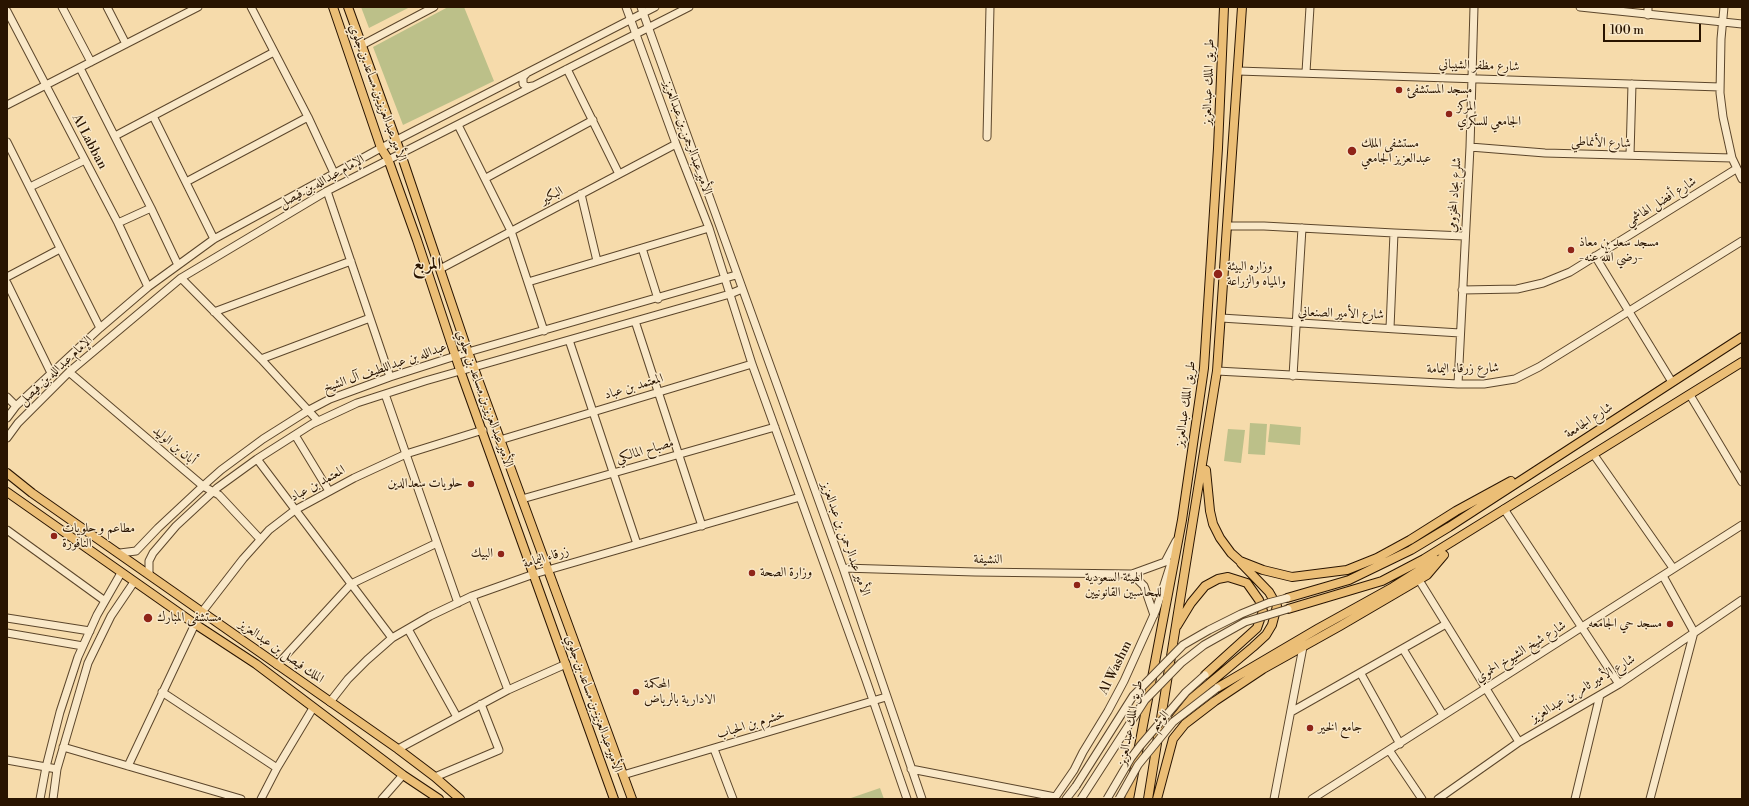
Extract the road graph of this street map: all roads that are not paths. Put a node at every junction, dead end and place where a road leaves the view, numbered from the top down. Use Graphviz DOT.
graph roads {
  1 [pos="62,7"];
  2 [pos="107,7"];
  3 [pos="198,7"];
  4 [pos="251,7"];
  5 [pos="333,7"];
  6 [pos="348,7"];
  7 [pos="434,7"];
  8 [pos="626,7"];
  9 [pos="655,7"];
  10 [pos="689,7"];
  11 [pos="990,7"];
  12 [pos="1224,7"];
  13 [pos="1242,7"];
  14 [pos="1310,7"];
  15 [pos="1474,7"];
  16 [pos="1580,7"];
  17 [pos="1648,7"];
  18 [pos="1724,7"];
  19 [pos="642,10"];
  20 [pos="7,11"];
  21 [pos="1648,15"];
  22 [pos="631,19"];
  23 [pos="1723,22"];
  24 [pos="1742,24"];
  25 [pos="649,28"];
  26 [pos="636,34"];
  27 [pos="126,44"];
  28 [pos="362,45"];
  29 [pos="274,52"];
  30 [pos="91,62"];
  31 [pos="80,68"];
  32 [pos="567,69"];
  33 [pos="1238,71"];
  34 [pos="1306,72"];
  35 [pos="526,73"];
  36 [pos="1471,78"];
  37 [pos="1632,84"];
  38 [pos="46,85"];
  39 [pos="534,85"];
  40 [pos="1720,87"];
  41 [pos="496,89"];
  42 [pos="504,101"];
  43 [pos="7,105"];
  44 [pos="153,116"];
  45 [pos="308,118"];
  46 [pos="593,120"];
  47 [pos="458,125"];
  48 [pos="115,136"];
  49 [pos="987,137"];
  50 [pos="396,141"];
  51 [pos="7,142"];
  52 [pos="676,144"];
  53 [pos="1470,147"];
  54 [pos="381,148"];
  55 [pos="401,154"];
  56 [pos="1630,156"];
  57 [pos="1732,158"];
  58 [pos="388,159"];
  59 [pos="85,160"];
  60 [pos="1736,169"];
  61 [pos="334,173"];
  62 [pos="619,174"];
  63 [pos="486,178"];
  64 [pos="1742,179"];
  65 [pos="186,182"];
  66 [pos="30,187"];
  67 [pos="327,191"];
  68 [pos="580,194"];
  69 [pos="151,208"];
  70 [pos="118,223"];
  71 [pos="1228,226"];
  72 [pos="709,228"];
  73 [pos="1302,228"];
  74 [pos="511,231"];
  75 [pos="1394,234"];
  76 [pos="1464,236"];
  77 [pos="214,239"];
  78 [pos="1742,241"];
  79 [pos="642,248"];
  80 [pos="60,249"];
  81 [pos="1595,256"];
  82 [pos="351,261"];
  83 [pos="597,261"];
  84 [pos="178,265"];
  85 [pos="440,269"];
  86 [pos="736,275"];
  87 [pos="7,277"];
  88 [pos="181,278"];
  89 [pos="725,279"];
  90 [pos="528,282"];
  91 [pos="7,283"];
  92 [pos="148,287"];
  93 [pos="742,289"];
  94 [pos="1462,290"];
  95 [pos="10,294"];
  96 [pos="730,294"];
  97 [pos="658,299"];
  98 [pos="120,310"];
  99 [pos="214,312"];
  100 [pos="1629,312"];
  101 [pos="370,318"];
  102 [pos="1221,318"];
  103 [pos="635,321"];
  104 [pos="129,322"];
  105 [pos="1296,324"];
  106 [pos="100,328"];
  107 [pos="1390,328"];
  108 [pos="544,331"];
  109 [pos="1460,333"];
  110 [pos="1742,337"];
  111 [pos="569,340"];
  112 [pos="468,352"];
  113 [pos="456,356"];
  114 [pos="261,359"];
  115 [pos="1742,362"];
  116 [pos="752,364"];
  117 [pos="474,366"];
  118 [pos="460,370"];
  119 [pos="1217,371"];
  120 [pos="69,372"];
  121 [pos="51,373"];
  122 [pos="1293,376"];
  123 [pos="390,377"];
  124 [pos="1672,382"];
  125 [pos="1458,384"];
  126 [pos="658,392"];
  127 [pos="385,394"];
  128 [pos="1690,394"];
  129 [pos="7,397"];
  130 [pos="16,406"];
  131 [pos="309,410"];
  132 [pos="593,412"];
  133 [pos="7,418"];
  134 [pos="318,421"];
  135 [pos="775,426"];
  136 [pos="483,430"];
  137 [pos="295,435"];
  138 [pos="7,438"];
  139 [pos="500,440"];
  140 [pos="1206,450"];
  141 [pos="406,454"];
  142 [pos="679,454"];
  143 [pos="1559,455"];
  144 [pos="1594,455"];
  145 [pos="257,459"];
  146 [pos="7,473"];
  147 [pos="614,473"];
  148 [pos="1742,482"];
  149 [pos="203,486"];
  150 [pos="330,491"];
  151 [pos="7,492"];
  152 [pos="212,492"];
  153 [pos="800,497"];
  154 [pos="522,499"];
  155 [pos="1504,509"];
  156 [pos="295,510"];
  157 [pos="1742,525"];
  158 [pos="702,526"];
  159 [pos="7,530"];
  160 [pos="1467,533"];
  161 [pos="148,538"];
  162 [pos="1178,538"];
  163 [pos="260,539"];
  164 [pos="437,543"];
  165 [pos="637,544"];
  166 [pos="159,546"];
  167 [pos="120,554"];
  168 [pos="1444,555"];
  169 [pos="1240,561"];
  170 [pos="843,568"];
  171 [pos="1673,568"];
  172 [pos="548,570"];
  173 [pos="121,572"];
  174 [pos="149,574"];
  175 [pos="534,574"];
  176 [pos="1132,574"];
  177 [pos="1663,576"];
  178 [pos="1419,580"];
  179 [pos="134,582"];
  180 [pos="351,584"];
  181 [pos="472,596"];
  182 [pos="1287,598"];
  183 [pos="106,599"];
  184 [pos="1742,600"];
  185 [pos="120,603"];
  186 [pos="458,603"];
  187 [pos="1288,609"];
  188 [pos="202,612"];
  189 [pos="1154,615"];
  190 [pos="7,618"];
  191 [pos="195,624"];
  192 [pos="1446,624"];
  193 [pos="1581,628"];
  194 [pos="408,629"];
  195 [pos="1175,630"];
  196 [pos="90,631"];
  197 [pos="1694,632"];
  198 [pos="7,633"];
  199 [pos="392,638"];
  200 [pos="83,646"];
  201 [pos="1303,647"];
  202 [pos="1403,649"];
  203 [pos="566,664"];
  204 [pos="277,665"];
  205 [pos="1361,674"];
  206 [pos="1205,675"];
  207 [pos="1618,684"];
  208 [pos="1217,688"];
  209 [pos="1486,689"];
  210 [pos="508,690"];
  211 [pos="162,692"];
  212 [pos="1600,695"];
  213 [pos="886,697"];
  214 [pos="873,701"];
  215 [pos="330,702"];
  216 [pos="481,704"];
  217 [pos="313,708"];
  218 [pos="1291,712"];
  219 [pos="1443,715"];
  220 [pos="457,717"];
  221 [pos="1173,722"];
  222 [pos="1519,742"];
  223 [pos="1400,744"];
  224 [pos="63,747"];
  225 [pos="714,749"];
  226 [pos="398,750"];
  227 [pos="1389,750"];
  228 [pos="7,760"];
  229 [pos="128,766"];
  230 [pos="46,767"];
  231 [pos="277,768"];
  232 [pos="58,769"];
  233 [pos="911,769"];
  234 [pos="404,774"];
  235 [pos="623,775"];
  236 [pos="435,777"];
  237 [pos="919,789"];
  238 [pos="906,796"];
  239 [pos="1055,798"];
  240 [pos="40,799"];
  241 [pos="53,799"];
  242 [pos="241,799"];
  243 [pos="260,799"];
  244 [pos="382,799"];
  245 [pos="440,799"];
  246 [pos="460,799"];
  247 [pos="614,799"];
  248 [pos="632,799"];
  249 [pos="732,799"];
  250 [pos="922,799"];
  251 [pos="1067,799"];
  252 [pos="1081,799"];
  253 [pos="1107,799"];
  254 [pos="1119,799"];
  255 [pos="1129,799"];
  256 [pos="1148,799"];
  257 [pos="1157,799"];
  258 [pos="1274,799"];
  259 [pos="1312,799"];
  260 [pos="1422,799"];
  261 [pos="1440,799"];
  262 [pos="1575,799"];
  263 [pos="1650,799"];
  1 -- 30 [label="street"];
  2 -- 27 [label="street"];
  3 -- 27 [label="street"];
  4 -- 29 [label="street"];
  5 -- 54 [label="main road, الأمير عبدالعزيز بن مساعد بن جلوي"];
  6 -- 28 [label="main road, الأمير عبدالعزيز بن مساعد بن جلوي"];
  7 -- 28 [label="street"];
  8 -- 22 [label="street, الأمير عبدالرحمن بن عبدالعزيز"];
  9 -- 19 [label="street, الإمام عبدالله بن فيصل"];
  10 -- 25 [label="street, الإمام عبدالله بن فيصل"];
  11 -- 49 [label="street"];
  12 -- 162 [label="main road, طريق الملك عبدالعزيز"];
  13 -- 33 [label="main road, طريق الملك عبدالعزيز"];
  14 -- 34 [label="street"];
  15 -- 36 [label="street, شلرع بجاد المخزومي"];
  16 -- 21 [label="street"];
  17 -- 21 [label="street"];
  18 -- 23 [label="street"];
  19 -- 22 [label="street, الإمام عبدالله بن فيصل"];
  19 -- 25 [label="street, الأمير عبدالرحمن بن عبدالعزيز"];
  20 -- 38 [label="street, Al Labban"];
  21 -- 23 [label="street"];
  22 -- 26 [label="street, الأمير عبدالرحمن بن عبدالعزيز"];
  22 -- 35 [label="street, الإمام عبدالله بن فيصل"];
  23 -- 24 [label="street"];
  23 -- 40 [label="street"];
  25 -- 26 [label="street, الإمام عبدالله بن فيصل"];
  25 -- 86 [label="street, الأمير عبدالرحمن بن عبدالعزيز"];
  26 -- 32 [label="street, الإمام عبدالله بن فيصل"];
  26 -- 52 [label="street, الأمير عبدالرحمن بن عبدالعزيز"];
  27 -- 30 [label="street"];
  28 -- 50 [label="main road, الأمير عبدالعزيز بن مساعد بن جلوي"];
  29 -- 44 [label="street"];
  29 -- 45 [label="street"];
  30 -- 31 [label="street"];
  31 -- 38 [label="street"];
  31 -- 48 [label="street"];
  32 -- 39 [label="street, الإمام عبدالله بن فيصل"];
  32 -- 46 [label="street"];
  33 -- 34 [label="street, شارع مظفر الشيباني"];
  33 -- 71 [label="main road, طريق الملك عبدالعزيز"];
  34 -- 36 [label="street, شارع مظفر الشيباني"];
  35 -- 39 [label="street"];
  35 -- 41 [label="street, الإمام عبدالله بن فيصل"];
  36 -- 37 [label="street, شارع مظفر الشيباني"];
  36 -- 53 [label="street, شلرع بجاد المخزومي"];
  37 -- 40 [label="street, شارع مظفر الشيباني"];
  37 -- 56 [label="street"];
  38 -- 43 [label="street"];
  38 -- 59 [label="street, Al Labban"];
  39 -- 42 [label="street, الإمام عبدالله بن فيصل"];
  40 -- 57 [label="street"];
  41 -- 42 [label="street"];
  41 -- 50 [label="street, الإمام عبدالله بن فيصل"];
  42 -- 47 [label="street, الإمام عبدالله بن فيصل"];
  44 -- 48 [label="street"];
  44 -- 65 [label="street"];
  45 -- 61 [label="street"];
  45 -- 65 [label="street"];
  46 -- 62 [label="street"];
  46 -- 63 [label="street"];
  47 -- 55 [label="street, الإمام عبدالله بن فيصل"];
  47 -- 63 [label="street"];
  48 -- 69 [label="street"];
  50 -- 54 [label="street, الإمام عبدالله بن فيصل"];
  50 -- 55 [label="main road, الأمير عبدالعزيز بن مساعد بن جلوي"];
  51 -- 66 [label="street"];
  52 -- 62 [label="street, البكير"];
  52 -- 72 [label="street, الأمير عبدالرحمن بن عبدالعزيز"];
  53 -- 56 [label="street, شارع الأنماطي"];
  53 -- 76 [label="street, شلرع بجاد المخزومي"];
  54 -- 58 [label="main road, الأمير عبدالعزيز بن مساعد بن جلوي"];
  54 -- 61 [label="street, الإمام عبدالله بن فيصل"];
  55 -- 58 [label="street, الإمام عبدالله بن فيصل"];
  55 -- 85 [label="main road, الأمير عبدالعزيز بن مساعد بن جلوي"];
  56 -- 57 [label="street, شارع الأنماطي"];
  57 -- 60 [label="street"];
  58 -- 67 [label="street, الإمام عبدالله بن فيصل"];
  58 -- 113 [label="main road, الأمير عبدالعزيز بن مساعد بن جلوي"];
  59 -- 66 [label="street"];
  59 -- 70 [label="street, Al Labban"];
  60 -- 64 [label="street"];
  60 -- 81 [label="street, شارع أفضل الهاشمي"];
  61 -- 77 [label="street, الإمام عبدالله بن فيصل"];
  62 -- 68 [label="street, البكير"];
  63 -- 74 [label="street"];
  65 -- 77 [label="street"];
  66 -- 80 [label="street"];
  67 -- 82 [label="street"];
  67 -- 88 [label="street, الإمام عبدالله بن فيصل"];
  68 -- 74 [label="street, البكير"];
  68 -- 83 [label="street"];
  69 -- 70 [label="street"];
  69 -- 84 [label="street"];
  70 -- 92 [label="street, Al Labban"];
  71 -- 73 [label="street"];
  71 -- 102 [label="main road, طريق الملك عبدالعزيز"];
  72 -- 79 [label="street"];
  72 -- 89 [label="street, الأمير عبدالرحمن بن عبدالعزيز"];
  73 -- 75 [label="street"];
  73 -- 105 [label="street"];
  74 -- 85 [label="street, البكير"];
  74 -- 90 [label="street"];
  75 -- 76 [label="street"];
  75 -- 107 [label="street"];
  76 -- 94 [label="street, شلرع بجاد المخزومي"];
  77 -- 84 [label="street, الإمام عبدالله بن فيصل"];
  78 -- 100 [label="street, شارع زرقاء اليمامة"];
  79 -- 83 [label="street"];
  79 -- 97 [label="street"];
  80 -- 87 [label="street"];
  80 -- 106 [label="street"];
  81 -- 94 [label="street, شارع أفضل الهاشمي"];
  81 -- 100 [label="street"];
  82 -- 99 [label="street"];
  82 -- 101 [label="street"];
  83 -- 90 [label="street"];
  84 -- 92 [label="street, الإمام عبدالله بن فيصل"];
  85 -- 112 [label="main road, الأمير عبدالعزيز بن مساعد بن جلوي"];
  86 -- 89 [label="street, عبدالله بن عبداللطيف آل الشيخ"];
  86 -- 93 [label="street, الأمير عبدالرحمن بن عبدالعزيز"];
  88 -- 99 [label="street"];
  88 -- 104 [label="street, الإمام عبدالله بن فيصل"];
  89 -- 96 [label="street, الأمير عبدالرحمن بن عبدالعزيز"];
  89 -- 97 [label="street, عبدالله بن عبداللطيف آل الشيخ"];
  90 -- 108 [label="street"];
  91 -- 95 [label="street"];
  92 -- 98 [label="street, الإمام عبدالله بن فيصل"];
  93 -- 96 [label="street, عبدالله بن عبداللطيف آل الشيخ"];
  93 -- 170 [label="street, الأمير عبدالرحمن بن عبدالعزيز"];
  94 -- 109 [label="street, شلرع بجاد المخزومي"];
  95 -- 121 [label="street"];
  96 -- 103 [label="street, عبدالله بن عبداللطيف آل الشيخ"];
  96 -- 116 [label="street"];
  97 -- 108 [label="street, عبدالله بن عبداللطيف آل الشيخ"];
  98 -- 104 [label="street"];
  98 -- 106 [label="street, الإمام عبدالله بن فيصل"];
  99 -- 114 [label="street"];
  100 -- 124 [label="street"];
  100 -- 125 [label="street, شارع زرقاء اليمامة"];
  101 -- 114 [label="street"];
  101 -- 123 [label="street"];
  102 -- 105 [label="street, شارع الأمير الصنعاني"];
  102 -- 119 [label="main road, طريق الملك عبدالعزيز"];
  103 -- 111 [label="street, عبدالله بن عبداللطيف آل الشيخ"];
  103 -- 126 [label="street"];
  104 -- 120 [label="street, الإمام عبدالله بن فيصل"];
  105 -- 107 [label="street, شارع الأمير الصنعاني"];
  105 -- 122 [label="street"];
  106 -- 121 [label="street, الإمام عبدالله بن فيصل"];
  107 -- 109 [label="street, شارع الأمير الصنعاني"];
  108 -- 112 [label="street, عبدالله بن عبداللطيف آل الشيخ"];
  109 -- 125 [label="street, شلرع بجاد المخزومي"];
  110 -- 124 [label="main road, شارع الجامعة"];
  111 -- 117 [label="street, عبدالله بن عبداللطيف آل الشيخ"];
  111 -- 132 [label="street"];
  112 -- 113 [label="street, عبدالله بن عبداللطيف آل الشيخ"];
  112 -- 117 [label="main road, الأمير عبدالعزيز بن مساعد بن جلوي"];
  113 -- 118 [label="main road, الأمير عبدالعزيز بن مساعد بن جلوي"];
  113 -- 123 [label="street, عبدالله بن عبداللطيف آل الشيخ"];
  114 -- 131 [label="street"];
  115 -- 128 [label="main road"];
  116 -- 126 [label="street, المعتمد بن عباد"];
  116 -- 135 [label="street"];
  117 -- 118 [label="street, عبدالله بن عبداللطيف آل الشيخ"];
  117 -- 139 [label="main road, الأمير عبدالعزيز بن مساعد بن جلوي"];
  118 -- 127 [label="street, عبدالله بن عبداللطيف آل الشيخ"];
  118 -- 136 [label="main road, الأمير عبدالعزيز بن مساعد بن جلوي"];
  119 -- 122 [label="street, شارع زرقاء اليمامة"];
  119 -- 140 [label="main road, طريق الملك عبدالعزيز"];
  120 -- 138 [label="street, الإمام عبدالله بن فيصل"];
  120 -- 149 [label="street, أبان بن الوليد"];
  121 -- 130 [label="street, الإمام عبدالله بن فيصل"];
  122 -- 125 [label="street, شارع زرقاء اليمامة"];
  123 -- 131 [label="street, عبدالله بن عبداللطيف آل الشيخ"];
  124 -- 143 [label="main road, شارع الجامعة"];
  126 -- 132 [label="street, المعتمد بن عباد"];
  126 -- 142 [label="street"];
  127 -- 134 [label="street, عبدالله بن عبداللطيف آل الشيخ"];
  127 -- 141 [label="street"];
  128 -- 144 [label="main road"];
  128 -- 148 [label="street"];
  129 -- 130 [label="street"];
  130 -- 133 [label="street, الإمام عبدالله بن فيصل"];
  131 -- 134 [label="street"];
  131 -- 149 [label="street, عبدالله بن عبداللطيف آل الشيخ"];
  132 -- 139 [label="street, المعتمد بن عباد"];
  132 -- 147 [label="street"];
  134 -- 137 [label="street, عبدالله بن عبداللطيف آل الشيخ"];
  135 -- 142 [label="street, مصباح المالكي"];
  135 -- 153 [label="street"];
  136 -- 141 [label="street, المعتمد بن عباد"];
  136 -- 175 [label="main road, الأمير عبدالعزيز بن مساعد بن جلوي"];
  137 -- 145 [label="street, عبدالله بن عبداللطيف آل الشيخ"];
  137 -- 150 [label="street"];
  139 -- 154 [label="main road, الأمير عبدالعزيز بن مساعد بن جلوي"];
  140 -- 169 [label="main road"];
  140 -- 195 [label="main road, طريق الملك عبدالعزيز"];
  141 -- 150 [label="street, المعتمد بن عباد"];
  141 -- 164 [label="street"];
  142 -- 147 [label="street, مصباح المالكي"];
  142 -- 158 [label="street"];
  143 -- 169 [label="main road"];
  143 -- 182 [label="main road, شارع الجامعة"];
  144 -- 155 [label="main road"];
  144 -- 171 [label="street"];
  145 -- 152 [label="street, عبدالله بن عبداللطيف آل الشيخ"];
  145 -- 156 [label="street"];
  146 -- 167 [label="main road, الملك فيصل بن عبدالعزيز"];
  147 -- 154 [label="street, مصباح المالكي"];
  147 -- 165 [label="street"];
  149 -- 152 [label="street, أبان بن الوليد"];
  149 -- 161 [label="street, عبدالله بن عبداللطيف آل الشيخ"];
  150 -- 156 [label="street, المعتمد بن عباد"];
  151 -- 173 [label="main road, الملك فيصل بن عبدالعزيز"];
  152 -- 163 [label="street, أبان بن الوليد"];
  152 -- 166 [label="street, عبدالله بن عبداللطيف آل الشيخ"];
  153 -- 158 [label="street, زرقاء اليمامة"];
  153 -- 214 [label="street"];
  154 -- 172 [label="main road, الأمير عبدالعزيز بن مساعد بن جلوي"];
  155 -- 160 [label="main road"];
  155 -- 193 [label="street"];
  156 -- 163 [label="street, المعتمد بن عباد"];
  156 -- 180 [label="street"];
  157 -- 171 [label="street, شارع شيخ الشيوخ الحموي"];
  158 -- 165 [label="street, زرقاء اليمامة"];
  159 -- 183 [label="street"];
  160 -- 168 [label="main road"];
  160 -- 187 [label="main road"];
  161 -- 166 [label="street"];
  161 -- 167 [label="street, عبدالله بن عبداللطيف آل الشيخ"];
  162 -- 176 [label="street"];
  162 -- 189 [label="street, Al Washm"];
  162 -- 255 [label="main road, طريق الملك عبدالعزيز"];
  163 -- 188 [label="street, المعتمد بن عباد"];
  164 -- 180 [label="street"];
  164 -- 186 [label="street"];
  165 -- 172 [label="street, زرقاء اليمامة"];
  166 -- 174 [label="street, عبدالله بن عبداللطيف آل الشيخ"];
  167 -- 174 [label="main road, الملك فيصل بن عبدالعزيز"];
  168 -- 178 [label="main road"];
  168 -- 208 [label="main road"];
  169 -- 221 [label="main road"];
  170 -- 176 [label="street, النشيفة"];
  170 -- 213 [label="street, الأمير عبدالرحمن بن عبدالعزيز"];
  171 -- 177 [label="street, شارع شيخ الشيوخ الحموي"];
  172 -- 175 [label="street, زرقاء اليمامة"];
  172 -- 235 [label="main road, الأمير عبدالعزيز بن مساعد بن جلوي"];
  173 -- 179 [label="main road, الملك فيصل بن عبدالعزيز"];
  173 -- 183 [label="street"];
  174 -- 188 [label="main road, الملك فيصل بن عبدالعزيز"];
  175 -- 181 [label="street, زرقاء اليمامة"];
  175 -- 203 [label="main road, الأمير عبدالعزيز بن مساعد بن جلوي"];
  176 -- 189 [label="street"];
  177 -- 193 [label="street, شارع شيخ الشيوخ الحموي"];
  177 -- 197 [label="street"];
  178 -- 192 [label="street"];
  178 -- 201 [label="main road"];
  179 -- 185 [label="street"];
  179 -- 191 [label="main road, الملك فيصل بن عبدالعزيز"];
  180 -- 199 [label="street"];
  180 -- 204 [label="street"];
  181 -- 186 [label="street, زرقاء اليمامة"];
  181 -- 210 [label="street"];
  182 -- 251 [label="street, bridge"];
  183 -- 185 [label="street"];
  183 -- 196 [label="street"];
  184 -- 197 [label="street, شارع الأمير ثامر بن عبدالعزيز"];
  185 -- 224 [label="street"];
  186 -- 194 [label="street, زرقاء اليمامة"];
  187 -- 252 [label="street, bridge"];
  188 -- 204 [label="main road, الملك فيصل بن عبدالعزيز"];
  189 -- 239 [label="street, Al Washm"];
  190 -- 196 [label="street"];
  191 -- 211 [label="street"];
  191 -- 217 [label="main road, الملك فيصل بن عبدالعزيز"];
  192 -- 202 [label="street"];
  192 -- 209 [label="street"];
  193 -- 207 [label="street"];
  193 -- 209 [label="street, شارع شيخ الشيوخ الحموي"];
  194 -- 199 [label="street, زرقاء اليمامة"];
  194 -- 220 [label="street"];
  195 -- 206 [label="main road"];
  195 -- 256 [label="main road, طريق الملك عبدالعزيز"];
  196 -- 200 [label="street"];
  197 -- 207 [label="street, شارع الأمير ثامر بن عبدالعزيز"];
  197 -- 263 [label="street"];
  198 -- 200 [label="street"];
  199 -- 215 [label="street, زرقاء اليمامة"];
  200 -- 230 [label="street"];
  201 -- 218 [label="street"];
  201 -- 257 [label="main road"];
  202 -- 205 [label="street"];
  202 -- 219 [label="street"];
  203 -- 210 [label="street"];
  203 -- 247 [label="main road, الأمير عبدالعزيز بن مساعد بن جلوي"];
  204 -- 215 [label="main road, الملك فيصل بن عبدالعزيز"];
  205 -- 218 [label="street"];
  205 -- 223 [label="street"];
  206 -- 253 [label="street, bridge"];
  207 -- 212 [label="street, شارع الأمير ثامر بن عبدالعزيز"];
  208 -- 221 [label="street, الوشم, bridge"];
  209 -- 219 [label="street, شارع شيخ الشيوخ الحموي"];
  209 -- 222 [label="street"];
  210 -- 216 [label="street"];
  211 -- 229 [label="street"];
  211 -- 231 [label="street"];
  212 -- 222 [label="street, شارع الأمير ثامر بن عبدالعزيز"];
  212 -- 262 [label="street"];
  213 -- 214 [label="street, خشرم بن الحباب"];
  213 -- 233 [label="street, الأمير عبدالرحمن بن عبدالعزيز"];
  214 -- 225 [label="street, خشرم بن الحباب"];
  214 -- 238 [label="street"];
  215 -- 226 [label="main road, الملك فيصل بن عبدالعزيز"];
  216 -- 220 [label="street"];
  216 -- 236 [label="street"];
  217 -- 231 [label="street"];
  217 -- 234 [label="main road, الملك فيصل بن عبدالعزيز"];
  218 -- 258 [label="street"];
  219 -- 223 [label="street, شارع شيخ الشيوخ الحموي"];
  220 -- 226 [label="street"];
  221 -- 254 [label="street, الوشم, bridge"];
  222 -- 261 [label="street, شارع الأمير ثامر بن عبدالعزيز"];
  223 -- 227 [label="street, شارع شيخ الشيوخ الحموي"];
  224 -- 229 [label="street"];
  224 -- 232 [label="street"];
  225 -- 235 [label="street, خشرم بن الحباب"];
  225 -- 249 [label="street"];
  226 -- 236 [label="main road, الملك فيصل بن عبدالعزيز"];
  227 -- 259 [label="street, شارع شيخ الشيوخ الحموي"];
  227 -- 260 [label="street"];
  228 -- 230 [label="street"];
  229 -- 242 [label="street"];
  230 -- 232 [label="street"];
  230 -- 240 [label="street"];
  231 -- 243 [label="street"];
  232 -- 241 [label="street"];
  233 -- 237 [label="street, الأمير عبدالرحمن بن عبدالعزيز"];
  233 -- 239 [label="street"];
  234 -- 244 [label="street"];
  234 -- 245 [label="main road, الملك فيصل بن عبدالعزيز"];
  235 -- 248 [label="main road, الأمير عبدالعزيز بن مساعد بن جلوي"];
  236 -- 246 [label="main road, الملك فيصل بن عبدالعزيز"];
  237 -- 238 [label="street"];
  237 -- 250 [label="street, الأمير عبدالرحمن بن عبدالعزيز"];
}
